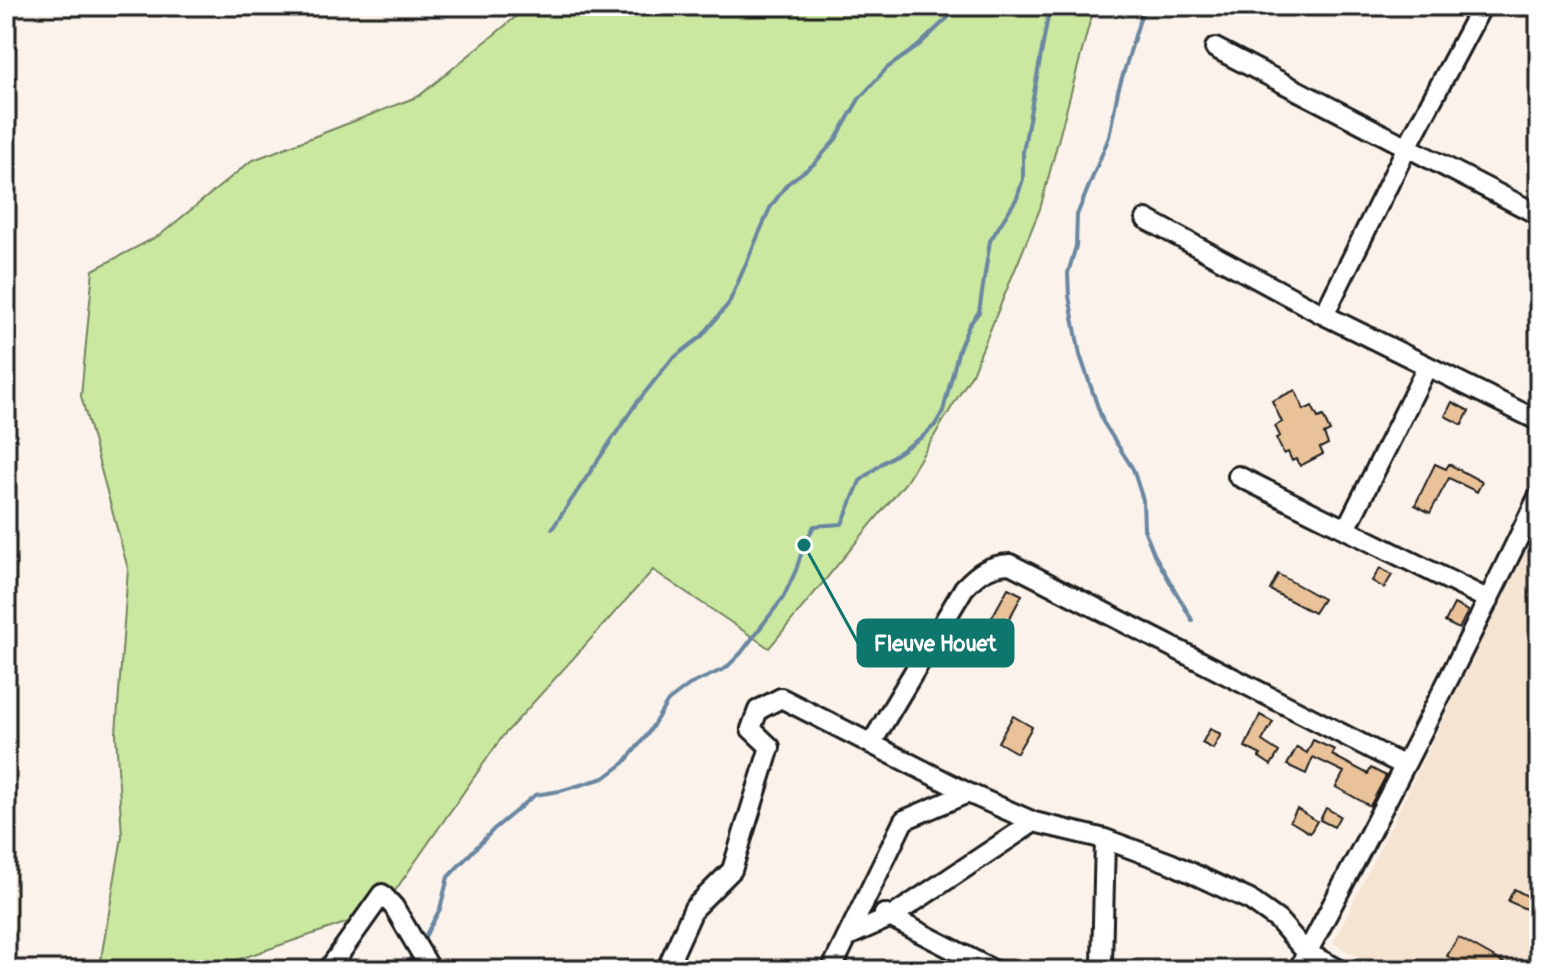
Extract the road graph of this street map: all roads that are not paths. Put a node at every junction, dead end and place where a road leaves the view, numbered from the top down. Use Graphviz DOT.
graph roads {
  1 [pos="1482,6"];
  2 [pos="1215,48"];
  3 [pos="1407,147"];
  4 [pos="1539,215"];
  5 [pos="1146,219"];
  6 [pos="1324,315"];
  7 [pos="1427,367"];
  8 [pos="1539,421"];
  9 [pos="1238,476"];
  10 [pos="1539,495"];
  11 [pos="1346,529"];
  12 [pos="1489,600"];
  13 [pos="871,744"];
  14 [pos="1403,765"];
  15 [pos="968,793"];
  16 [pos="1034,822"];
  17 [pos="1105,839"];
  18 [pos="863,905"];
  19 [pos="891,917"];
  20 [pos="848,936"];
  21 [pos="1307,953"];
  22 [pos="424,956"];
  23 [pos="328,970"];
  24 [pos="666,970"];
  25 [pos="831,970"];
  26 [pos="993,970"];
  27 [pos="1099,970"];
  28 [pos="1298,970"];
  29 [pos="1340,970"];
  1 -- 3 [label="street"];
  2 -- 3 [label="street"];
  3 -- 4 [label="street"];
  3 -- 6 [label="street"];
  5 -- 6 [label="street"];
  6 -- 7 [label="street"];
  7 -- 8 [label="street"];
  7 -- 11 [label="street"];
  9 -- 11 [label="street"];
  10 -- 12 [label="street"];
  11 -- 12 [label="street"];
  12 -- 14 [label="street"];
  13 -- 14 [label="street"];
  13 -- 15 [label="street"];
  13 -- 24 [label="street"];
  14 -- 21 [label="street"];
  15 -- 16 [label="street"];
  15 -- 18 [label="street"];
  16 -- 17 [label="street"];
  16 -- 19 [label="street"];
  17 -- 21 [label="street"];
  17 -- 27 [label="street"];
  18 -- 19 [label="street"];
  18 -- 20 [label="street"];
  19 -- 20 [label="street"];
  19 -- 26 [label="street"];
  20 -- 25 [label="street"];
  21 -- 28 [label="street"];
  21 -- 29 [label="street"];
  22 -- 23 [label="street"];
}
